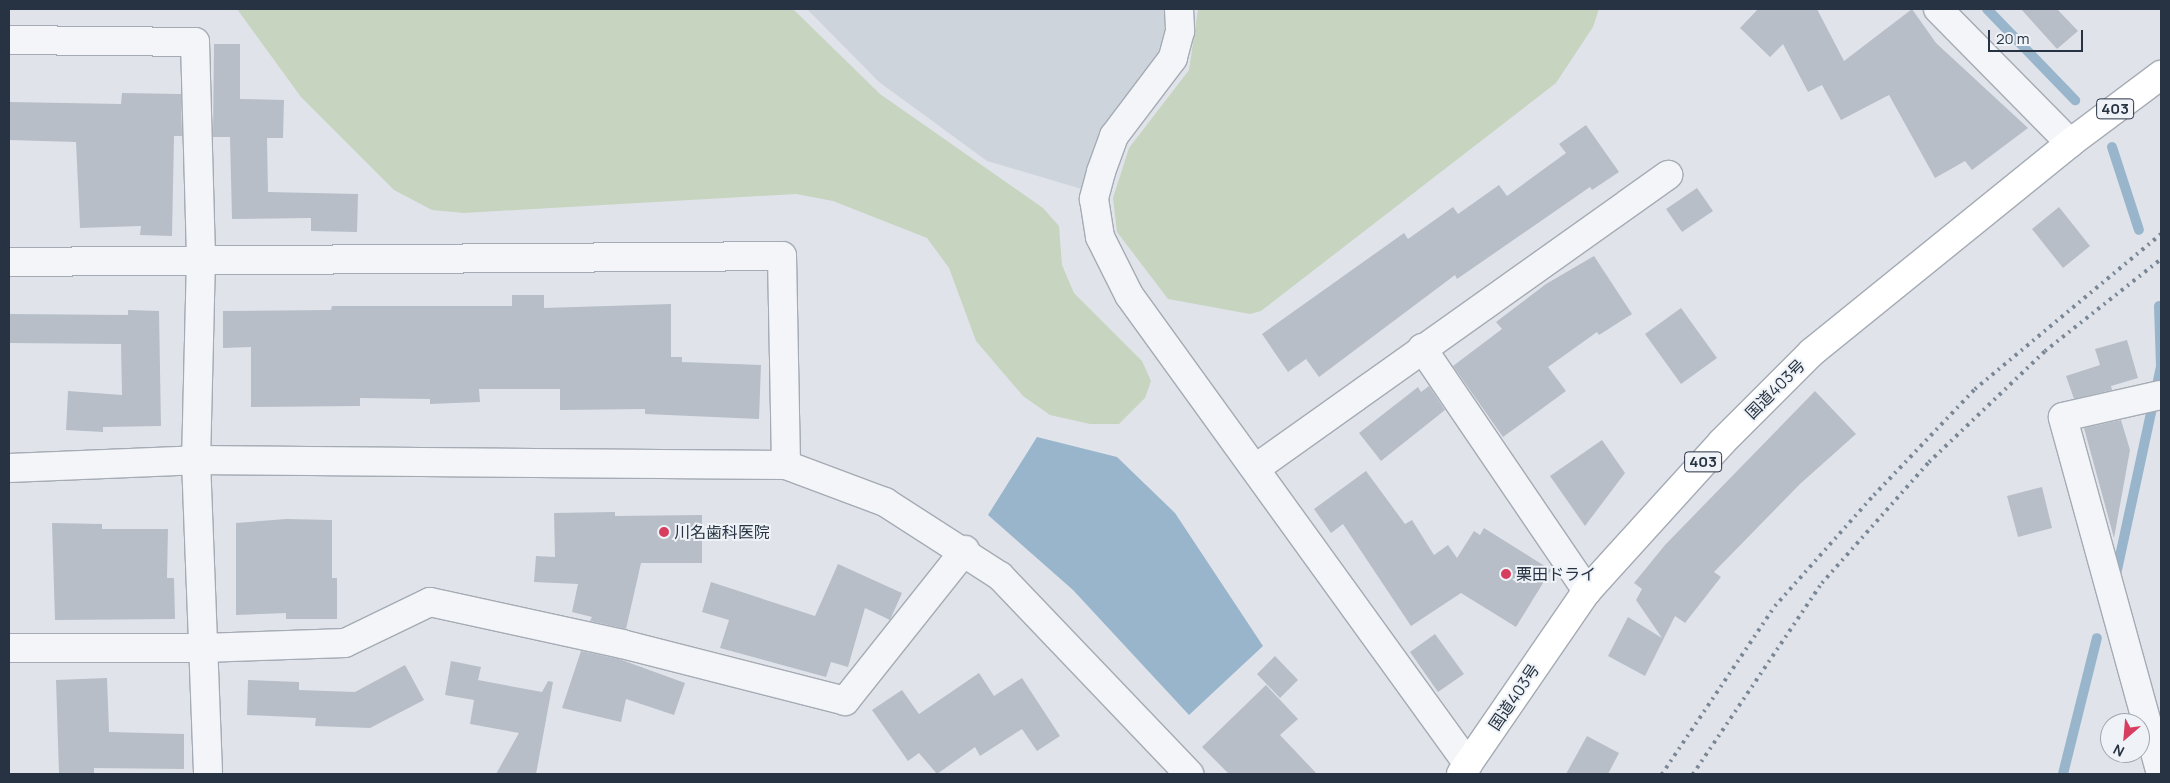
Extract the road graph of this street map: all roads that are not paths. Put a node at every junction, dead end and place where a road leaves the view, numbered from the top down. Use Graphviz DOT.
graph roads {
  1 [pos="1179,9"];
  2 [pos="1938,9"];
  3 [pos="9,40"];
  4 [pos="2161,75"];
  5 [pos="2070,142"];
  6 [pos="1668,175"];
  7 [pos="201,258"];
  8 [pos="9,262"];
  9 [pos="1422,348"];
  10 [pos="2161,396"];
  11 [pos="196,460"];
  12 [pos="786,465"];
  13 [pos="9,468"];
  14 [pos="1256,468"];
  15 [pos="965,550"];
  16 [pos="1587,591"];
  17 [pos="9,648"];
  18 [pos="203,648"];
  19 [pos="1465,769"];
  20 [pos="208,774"];
  21 [pos="1189,774"];
  22 [pos="2161,774"];
  1 -- 14 [label="street"];
  2 -- 5 [label="street"];
  3 -- 7 [label="street"];
  4 -- 5 [label="highway, 国道403号 / 403"];
  5 -- 16 [label="highway, 国道403号 / 403"];
  6 -- 9 [label="street"];
  7 -- 8 [label="street"];
  7 -- 11 [label="street"];
  7 -- 12 [label="street"];
  9 -- 14 [label="street"];
  9 -- 16 [label="street"];
  10 -- 22 [label="street"];
  11 -- 12 [label="street"];
  11 -- 13 [label="street"];
  11 -- 18 [label="street"];
  12 -- 15 [label="street"];
  14 -- 19 [label="street"];
  15 -- 18 [label="street"];
  15 -- 21 [label="street"];
  16 -- 19 [label="highway, 国道403号 / 403"];
  17 -- 18 [label="street"];
  18 -- 20 [label="street"];
}
